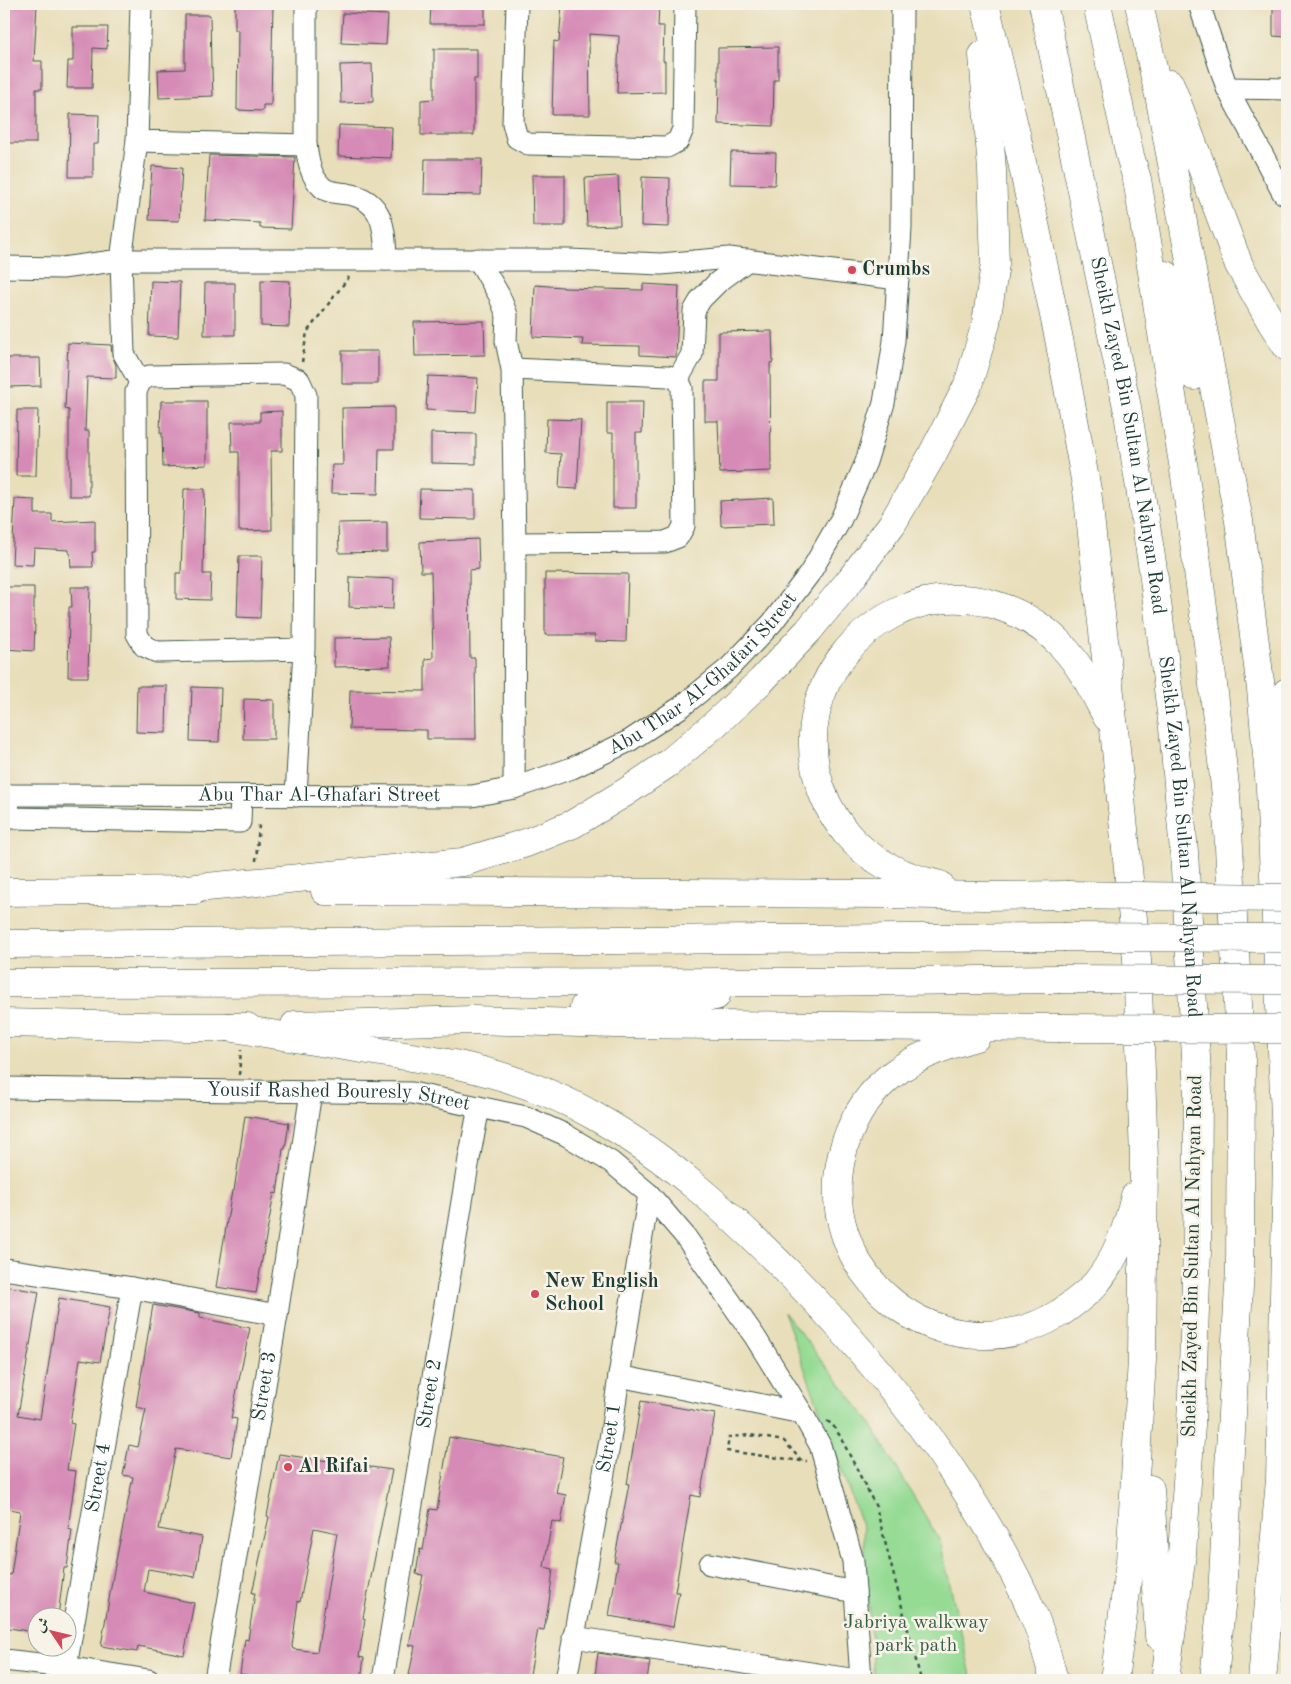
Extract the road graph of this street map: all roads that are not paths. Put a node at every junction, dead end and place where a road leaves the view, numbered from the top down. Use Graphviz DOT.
graph roads {
  1 [pos="141,4"];
  2 [pos="306,4"];
  3 [pos="517,4"];
  4 [pos="685,4"];
  5 [pos="902,4"];
  6 [pos="979,4"];
  7 [pos="985,4"];
  8 [pos="1043,4"];
  9 [pos="1098,4"];
  10 [pos="1139,4"];
  11 [pos="1199,4"];
  12 [pos="1227,88"];
  13 [pos="1287,89"];
  14 [pos="137,141"];
  15 [pos="306,145"];
  16 [pos="1137,179"];
  17 [pos="1287,195"];
  18 [pos="478,259"];
  19 [pos="120,260"];
  20 [pos="386,260"];
  21 [pos="748,260"];
  22 [pos="4,267"];
  23 [pos="898,279"];
  24 [pos="1287,347"];
  25 [pos="512,369"];
  26 [pos="678,379"];
  27 [pos="140,382"];
  28 [pos="1229,468"];
  29 [pos="515,543"];
  30 [pos="304,650"];
  31 [pos="1287,692"];
  32 [pos="1114,729"];
  33 [pos="514,788"];
  34 [pos="1270,788"];
  35 [pos="6,795"];
  36 [pos="296,796"];
  37 [pos="176,890"];
  38 [pos="4,892"];
  39 [pos="984,896"];
  40 [pos="1287,898"];
  41 [pos="1287,938"];
  42 [pos="4,944"];
  43 [pos="1287,980"];
  44 [pos="806,982"];
  45 [pos="4,983"];
  46 [pos="472,1020"];
  47 [pos="4,1023"];
  48 [pos="1007,1028"];
  49 [pos="1287,1029"];
  50 [pos="235,1036"];
  51 [pos="4,1088"];
  52 [pos="311,1092"];
  53 [pos="479,1107"];
  54 [pos="1144,1158"];
  55 [pos="1287,1159"];
  56 [pos="649,1194"];
  57 [pos="4,1269"];
  58 [pos="132,1288"];
  59 [pos="277,1315"];
  60 [pos="1142,1360"];
  61 [pos="618,1376"];
  62 [pos="802,1414"];
  63 [pos="710,1564"];
  64 [pos="855,1592"];
  65 [pos="573,1637"];
  66 [pos="4,1660"];
  67 [pos="66,1667"];
  68 [pos="106,1677"];
  69 [pos="149,1680"];
  70 [pos="215,1680"];
  71 [pos="383,1680"];
  72 [pos="566,1680"];
  73 [pos="859,1680"];
  74 [pos="1054,1680"];
  75 [pos="1114,1680"];
  76 [pos="1164,1680"];
  77 [pos="1214,1680"];
  78 [pos="1262,1680"];
  1 -- 14 [label="street"];
  2 -- 15 [label="street"];
  3 -- 4 [label="street"];
  5 -- 23 [label="street, Abu Thar Al-Ghafari Street"];
  6 -- 37 [label="highway"];
  7 -- 32 [label="highway"];
  8 -- 76 [label="highway, Sheikh Zayed Bin Sultan Al Nahyan Road"];
  9 -- 16 [label="highway, Sheikh Zayed Bin Sultan Al Nahyan Road"];
  10 -- 24 [label="highway"];
  10 -- 28 [label="highway"];
  11 -- 12 [label="street"];
  12 -- 13 [label="street"];
  12 -- 17 [label="street"];
  14 -- 15 [label="street"];
  14 -- 19 [label="street"];
  15 -- 20 [label="street"];
  16 -- 28 [label="highway"];
  16 -- 77 [label="highway, Sheikh Zayed Bin Sultan Al Nahyan Road"];
  18 -- 20 [label="street"];
  18 -- 21 [label="street"];
  18 -- 25 [label="street"];
  19 -- 20 [label="street"];
  19 -- 22 [label="street"];
  19 -- 27 [label="street"];
  21 -- 23 [label="street"];
  21 -- 26 [label="street"];
  23 -- 33 [label="street, Abu Thar Al-Ghafari Street"];
  25 -- 26 [label="street"];
  25 -- 29 [label="street"];
  26 -- 29 [label="street"];
  27 -- 30 [label="street"];
  27 -- 30 [label="street"];
  28 -- 34 [label="highway"];
  29 -- 33 [label="street"];
  30 -- 36 [label="street"];
  31 -- 34 [label="highway"];
  32 -- 39 [label="highway"];
  32 -- 54 [label="highway"];
  33 -- 36 [label="street, Abu Thar Al-Ghafari Street"];
  34 -- 55 [label="highway"];
  35 -- 36 [label="street, Abu Thar Al-Ghafari Street"];
  37 -- 38 [label="highway"];
  37 -- 39 [label="highway"];
  39 -- 40 [label="highway, bridge"];
  41 -- 42 [label="highway, bridge"];
  43 -- 44 [label="highway, bridge"];
  44 -- 45 [label="highway"];
  44 -- 46 [label="highway"];
  46 -- 48 [label="highway"];
  46 -- 50 [label="highway"];
  47 -- 50 [label="highway"];
  48 -- 49 [label="highway, bridge"];
  48 -- 54 [label="highway"];
  50 -- 74 [label="highway"];
  51 -- 52 [label="street, Yousif Rashed Bouresly Street"];
  52 -- 53 [label="street, Yousif Rashed Bouresly Street"];
  52 -- 59 [label="street, Street 3"];
  53 -- 56 [label="street, Yousif Rashed Bouresly Street"];
  53 -- 71 [label="street, Street 2"];
  54 -- 60 [label="highway"];
  55 -- 78 [label="highway"];
  56 -- 61 [label="street, Street 1"];
  56 -- 62 [label="street, Yousif Rashed Bouresly Street"];
  57 -- 58 [label="street"];
  58 -- 59 [label="street"];
  58 -- 67 [label="street, Street 4"];
  59 -- 70 [label="street, Street 3"];
  60 -- 75 [label="highway"];
  60 -- 76 [label="highway"];
  61 -- 62 [label="street"];
  61 -- 65 [label="street, Street 1"];
  62 -- 64 [label="street, Yousif Rashed Bouresly Street"];
  63 -- 64 [label="street"];
  64 -- 73 [label="street, Yousif Rashed Bouresly Street"];
  65 -- 72 [label="street, Street 1"];
  65 -- 73 [label="street"];
  66 -- 67 [label="street"];
  67 -- 68 [label="street"];
  68 -- 69 [label="street"];
}
